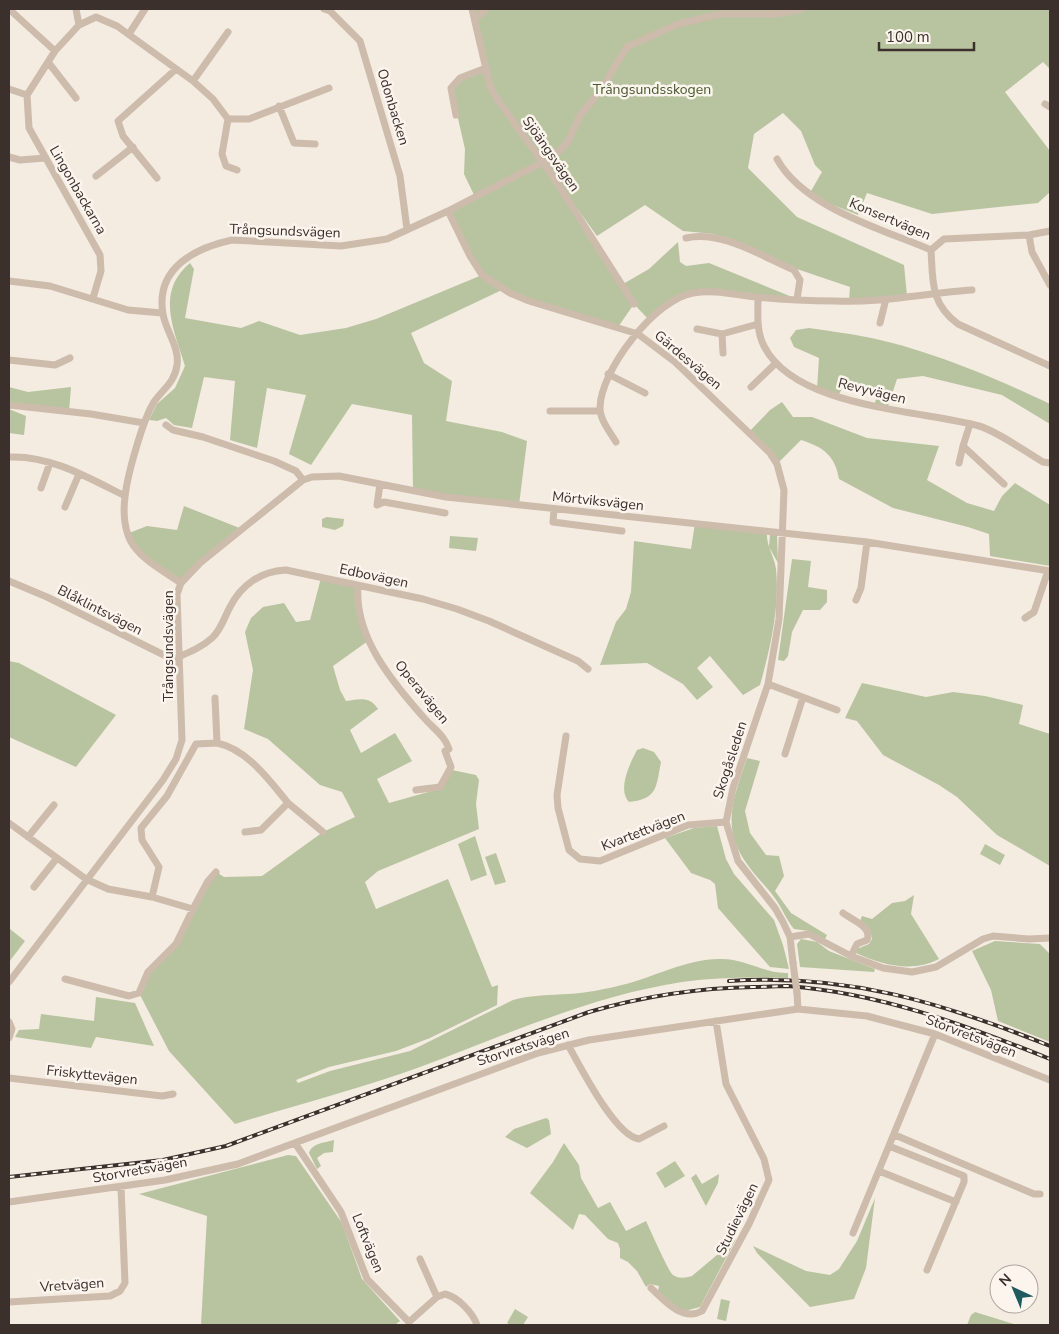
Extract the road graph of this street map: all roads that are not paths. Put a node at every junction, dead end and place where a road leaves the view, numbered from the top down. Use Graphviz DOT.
graph roads {
  1 [pos="9,9"];
  2 [pos="76,9"];
  3 [pos="145,9"];
  4 [pos="324,9"];
  5 [pos="472,9"];
  6 [pos="486,9"];
  7 [pos="801,9"];
  8 [pos="476,20"];
  9 [pos="79,25"];
  10 [pos="228,32"];
  11 [pos="129,34"];
  12 [pos="56,51"];
  13 [pos="48,62"];
  14 [pos="486,68"];
  15 [pos="175,70"];
  16 [pos="193,81"];
  17 [pos="328,88"];
  18 [pos="9,89"];
  19 [pos="27,95"];
  20 [pos="76,98"];
  21 [pos="279,106"];
  22 [pos="456,115"];
  23 [pos="228,119"];
  24 [pos="315,144"];
  25 [pos="133,147"];
  26 [pos="9,157"];
  27 [pos="45,158"];
  28 [pos="777,159"];
  29 [pos="543,162"];
  30 [pos="237,170"];
  31 [pos="96,176"];
  32 [pos="156,178"];
  33 [pos="448,211"];
  34 [pos="407,229"];
  35 [pos="1050,231"];
  36 [pos="1029,235"];
  37 [pos="686,238"];
  38 [pos="931,250"];
  39 [pos="9,281"];
  40 [pos="1050,285"];
  41 [pos="972,290"];
  42 [pos="934,294"];
  43 [pos="758,297"];
  44 [pos="93,298"];
  45 [pos="886,298"];
  46 [pos="797,299"];
  47 [pos="634,304"];
  48 [pos="162,313"];
  49 [pos="880,323"];
  50 [pos="758,324"];
  51 [pos="697,329"];
  52 [pos="638,334"];
  53 [pos="722,334"];
  54 [pos="723,353"];
  55 [pos="70,358"];
  56 [pos="9,360"];
  57 [pos="776,363"];
  58 [pos="1050,366"];
  59 [pos="608,374"];
  60 [pos="751,387"];
  61 [pos="645,393"];
  62 [pos="9,405"];
  63 [pos="550,410"];
  64 [pos="600,411"];
  65 [pos="144,423"];
  66 [pos="970,424"];
  67 [pos="166,425"];
  68 [pos="616,442"];
  69 [pos="963,446"];
  70 [pos="9,458"];
  71 [pos="958,462"];
  72 [pos="50,463"];
  73 [pos="1050,463"];
  74 [pos="79,474"];
  75 [pos="303,480"];
  76 [pos="380,484"];
  77 [pos="1004,484"];
  78 [pos="41,488"];
  79 [pos="125,496"];
  80 [pos="65,507"];
  81 [pos="554,509"];
  82 [pos="445,513"];
  83 [pos="622,531"];
  84 [pos="783,532"];
  85 [pos="867,542"];
  86 [pos="1049,571"];
  87 [pos="9,581"];
  88 [pos="180,582"];
  89 [pos="358,586"];
  90 [pos="856,600"];
  91 [pos="1025,618"];
  92 [pos="178,659"];
  93 [pos="588,669"];
  94 [pos="768,684"];
  95 [pos="802,697"];
  96 [pos="215,698"];
  97 [pos="837,710"];
  98 [pos="566,736"];
  99 [pos="217,743"];
  100 [pos="785,754"];
  101 [pos="416,790"];
  102 [pos="288,803"];
  103 [pos="54,805"];
  104 [pos="726,822"];
  105 [pos="9,823"];
  106 [pos="245,832"];
  107 [pos="324,832"];
  108 [pos="28,837"];
  109 [pos="57,858"];
  110 [pos="216,872"];
  111 [pos="86,879"];
  112 [pos="34,887"];
  113 [pos="152,897"];
  114 [pos="193,909"];
  115 [pos="843,914"];
  116 [pos="790,937"];
  117 [pos="1050,938"];
  118 [pos="851,956"];
  119 [pos="65,979"];
  120 [pos="9,982"];
  121 [pos="798,1009"];
  122 [pos="716,1021"];
  123 [pos="9,1022"];
  124 [pos="935,1034"];
  125 [pos="9,1038"];
  126 [pos="568,1045"];
  127 [pos="9,1078"];
  128 [pos="1050,1080"];
  129 [pos="173,1094"];
  130 [pos="664,1126"];
  131 [pos="895,1135"];
  132 [pos="295,1143"];
  133 [pos="890,1146"];
  134 [pos="879,1172"];
  135 [pos="121,1187"];
  136 [pos="1040,1194"];
  137 [pos="9,1202"];
  138 [pos="956,1202"];
  139 [pos="853,1233"];
  140 [pos="420,1259"];
  141 [pos="927,1270"];
  142 [pos="651,1288"];
  143 [pos="437,1297"];
  144 [pos="9,1302"];
  145 [pos="409,1324"];
  146 [pos="476,1325"];
  1 -- 12 [label="street"];
  2 -- 9 [label="street"];
  3 -- 11 [label="street"];
  4 -- 34 [label="street, Odonbacken"];
  5 -- 8 [label="street, Sjöängsvägen"];
  6 -- 8 [label="street"];
  7 -- 29 [label="street, Trångsundsvägen"];
  8 -- 14 [label="street, Sjöängsvägen"];
  9 -- 11 [label="street"];
  9 -- 12 [label="street"];
  10 -- 16 [label="street"];
  11 -- 15 [label="street"];
  12 -- 13 [label="street"];
  13 -- 19 [label="street"];
  13 -- 20 [label="street"];
  14 -- 22 [label="street"];
  14 -- 29 [label="street, Sjöängsvägen"];
  15 -- 16 [label="street"];
  15 -- 25 [label="street"];
  16 -- 23 [label="street"];
  17 -- 21 [label="street"];
  18 -- 19 [label="street"];
  19 -- 27 [label="street, Lingonbackarna"];
  21 -- 23 [label="street"];
  21 -- 24 [label="street"];
  23 -- 30 [label="street"];
  25 -- 31 [label="street, Lingonbackarna"];
  25 -- 32 [label="street"];
  26 -- 27 [label="street"];
  27 -- 44 [label="street, Lingonbackarna"];
  28 -- 38 [label="street, Konsertvägen"];
  29 -- 33 [label="street, Trångsundsvägen"];
  29 -- 47 [label="street, Sjöängsvägen"];
  33 -- 34 [label="street, Trångsundsvägen"];
  33 -- 52 [label="street, Gärdesvägen"];
  34 -- 48 [label="street, Trångsundsvägen"];
  35 -- 36 [label="street"];
  36 -- 38 [label="street"];
  36 -- 40 [label="street"];
  37 -- 46 [label="street"];
  38 -- 42 [label="street, Konsertvägen"];
  39 -- 44 [label="street"];
  41 -- 42 [label="street"];
  42 -- 45 [label="street"];
  42 -- 58 [label="street"];
  43 -- 46 [label="street"];
  43 -- 50 [label="street, Revyvägen"];
  43 -- 52 [label="street"];
  44 -- 48 [label="street"];
  45 -- 46 [label="street"];
  45 -- 49 [label="street"];
  48 -- 65 [label="street, Trångsundsvägen"];
  50 -- 53 [label="street"];
  50 -- 57 [label="street, Revyvägen"];
  51 -- 53 [label="street"];
  52 -- 59 [label="street"];
  52 -- 84 [label="street, Gärdesvägen"];
  53 -- 54 [label="street"];
  55 -- 56 [label="street"];
  57 -- 60 [label="street"];
  57 -- 66 [label="street, Revyvägen"];
  59 -- 61 [label="street"];
  59 -- 64 [label="street"];
  62 -- 65 [label="street"];
  63 -- 64 [label="street"];
  64 -- 68 [label="street"];
  65 -- 79 [label="street, Trångsundsvägen"];
  66 -- 69 [label="street"];
  66 -- 73 [label="street, Revyvägen"];
  67 -- 75 [label="street"];
  69 -- 71 [label="street"];
  69 -- 77 [label="street"];
  70 -- 72 [label="street"];
  72 -- 74 [label="street"];
  72 -- 78 [label="street"];
  74 -- 79 [label="street"];
  74 -- 80 [label="street"];
  75 -- 76 [label="street, Mörtviksvägen"];
  75 -- 88 [label="street"];
  76 -- 81 [label="street, Mörtviksvägen"];
  76 -- 82 [label="street"];
  79 -- 88 [label="street, Trångsundsvägen"];
  81 -- 83 [label="street"];
  81 -- 84 [label="street, Mörtviksvägen"];
  84 -- 85 [label="street, Mörtviksvägen"];
  84 -- 94 [label="street, Skogåsleden"];
  85 -- 86 [label="street, Mörtviksvägen"];
  85 -- 90 [label="street"];
  86 -- 91 [label="street"];
  87 -- 92 [label="street, Blåklintsvägen"];
  88 -- 92 [label="street, Trångsundsvägen"];
  89 -- 92 [label="street, Edbovägen"];
  89 -- 93 [label="street, Edbovägen"];
  89 -- 101 [label="street, Operavägen"];
  92 -- 111 [label="street, Trångsundsvägen"];
  94 -- 95 [label="street"];
  94 -- 104 [label="street, Skogåsleden"];
  95 -- 97 [label="street"];
  95 -- 100 [label="street"];
  96 -- 99 [label="street"];
  98 -- 104 [label="street, Kvartettvägen"];
  99 -- 102 [label="street"];
  99 -- 113 [label="street"];
  102 -- 106 [label="street"];
  102 -- 107 [label="street"];
  103 -- 108 [label="street"];
  104 -- 116 [label="street, Skogåsleden"];
  105 -- 108 [label="street"];
  108 -- 109 [label="street"];
  109 -- 111 [label="street"];
  109 -- 112 [label="street"];
  110 -- 114 [label="street"];
  111 -- 113 [label="street"];
  111 -- 120 [label="street, Trångsundsvägen"];
  113 -- 114 [label="street"];
  114 -- 119 [label="street"];
  115 -- 118 [label="street"];
  116 -- 118 [label="street"];
  116 -- 121 [label="street, Skogåsleden, bridge"];
  117 -- 118 [label="street"];
  121 -- 122 [label="street, Storvretsvägen"];
  121 -- 124 [label="street, Storvretsvägen"];
  122 -- 126 [label="street, Storvretsvägen"];
  122 -- 142 [label="street, Studievägen"];
  123 -- 125 [label="street"];
  124 -- 128 [label="street, Storvretsvägen"];
  124 -- 131 [label="street"];
  126 -- 130 [label="street"];
  126 -- 132 [label="street, Storvretsvägen"];
  127 -- 129 [label="street, Friskyttevägen"];
  131 -- 133 [label="street"];
  131 -- 136 [label="street"];
  132 -- 135 [label="street, Storvretsvägen"];
  132 -- 145 [label="street, Loftvägen"];
  133 -- 134 [label="street"];
  133 -- 138 [label="street"];
  134 -- 138 [label="street"];
  134 -- 139 [label="street"];
  135 -- 137 [label="street, Storvretsvägen"];
  135 -- 144 [label="street, Vretvägen"];
  138 -- 141 [label="street"];
  140 -- 143 [label="street"];
  143 -- 145 [label="street, Loftvägen"];
  143 -- 146 [label="street"];
}
